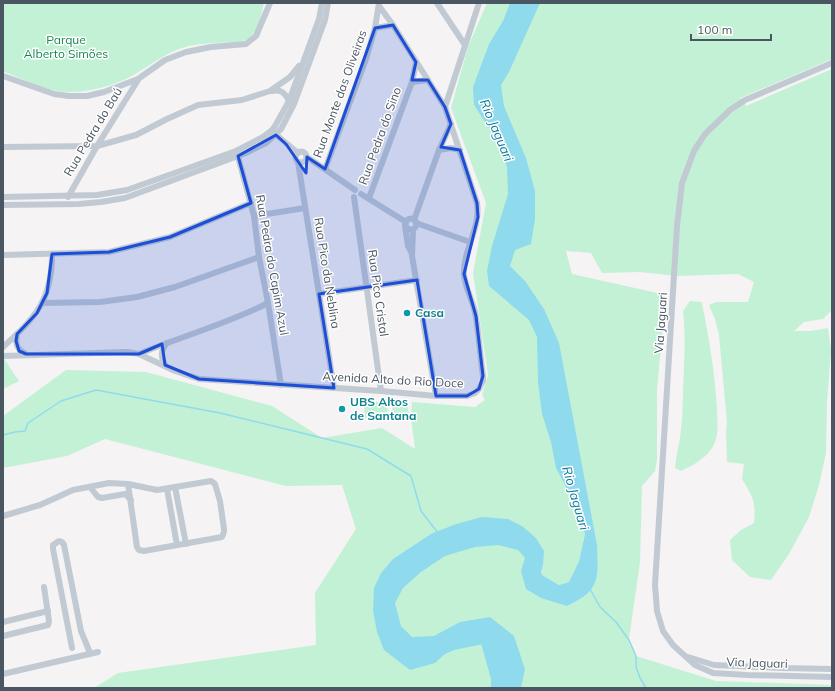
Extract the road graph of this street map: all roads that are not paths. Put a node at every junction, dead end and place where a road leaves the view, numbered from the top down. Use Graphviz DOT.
graph roads {
  1 [pos="270,3"];
  2 [pos="322,3"];
  3 [pos="328,3"];
  4 [pos="437,3"];
  5 [pos="479,3"];
  6 [pos="379,4"];
  7 [pos="393,25"];
  8 [pos="375,28"];
  9 [pos="465,45"];
  10 [pos="416,62"];
  11 [pos="302,63"];
  12 [pos="832,63"];
  13 [pos="3,76"];
  14 [pos="138,79"];
  15 [pos="428,80"];
  16 [pos="412,82"];
  17 [pos="270,91"];
  18 [pos="289,101"];
  19 [pos="444,106"];
  20 [pos="450,124"];
  21 [pos="273,133"];
  22 [pos="97,146"];
  23 [pos="3,147"];
  24 [pos="439,150"];
  25 [pos="460,150"];
  26 [pos="237,153"];
  27 [pos="297,157"];
  28 [pos="307,157"];
  29 [pos="325,169"];
  30 [pos="355,190"];
  31 [pos="361,194"];
  32 [pos="68,196"];
  33 [pos="3,197"];
  34 [pos="354,198"];
  35 [pos="369,198"];
  36 [pos="251,203"];
  37 [pos="3,205"];
  38 [pos="305,208"];
  39 [pos="254,216"];
  40 [pos="415,221"];
  41 [pos="406,224"];
  42 [pos="412,230"];
  43 [pos="470,242"];
  44 [pos="3,254"];
  45 [pos="52,254"];
  46 [pos="412,256"];
  47 [pos="259,257"];
  48 [pos="416,280"];
  49 [pos="366,286"];
  50 [pos="319,294"];
  51 [pos="42,303"];
  52 [pos="268,303"];
  53 [pos="17,334"];
  54 [pos="169,342"];
  55 [pos="3,347"];
  56 [pos="26,354"];
  57 [pos="139,354"];
  58 [pos="3,356"];
  59 [pos="165,366"];
  60 [pos="281,385"];
  61 [pos="334,388"];
  62 [pos="381,391"];
  63 [pos="436,396"];
  64 [pos="128,484"];
  65 [pos="90,487"];
  66 [pos="175,487"];
  67 [pos="167,489"];
  68 [pos="131,500"];
  69 [pos="3,516"];
  70 [pos="186,544"];
  71 [pos="177,545"];
  72 [pos="44,587"];
  73 [pos="48,611"];
  74 [pos="3,622"];
  75 [pos="81,631"];
  76 [pos="69,633"];
  77 [pos="3,636"];
  78 [pos="72,648"];
  79 [pos="98,652"];
  80 [pos="90,653"];
  81 [pos="686,656"];
  82 [pos="832,669"];
  83 [pos="3,674"];
  84 [pos="832,676"];
  1 -- 14 [label="street"];
  2 -- 11 [label="street"];
  3 -- 21 [label="street"];
  4 -- 9 [label="street"];
  5 -- 9 [label="street"];
  6 -- 7 [label="street, Avenida Alto do Rio Doce"];
  6 -- 8 [label="street, Rua Monte das Oliveiras"];
  7 -- 8 [label="street"];
  7 -- 10 [label="street, Avenida Alto do Rio Doce"];
  8 -- 29 [label="street, Rua Monte das Oliveiras"];
  9 -- 19 [label="street"];
  10 -- 15 [label="street, Avenida Alto do Rio Doce"];
  10 -- 16 [label="street, Rua Pedra do Sino"];
  11 -- 17 [label="street"];
  11 -- 18 [label="street"];
  12 -- 81 [label="street, Via Jaguari"];
  13 -- 14 [label="street"];
  14 -- 22 [label="street, Rua Pedra do Baú"];
  15 -- 16 [label="street, Rua Pedra do Sino"];
  15 -- 19 [label="street, Avenida Alto do Rio Doce"];
  16 -- 35 [label="street, Rua Pedra do Sino"];
  17 -- 18 [label="street"];
  17 -- 22 [label="street"];
  18 -- 21 [label="street"];
  19 -- 20 [label="street, Avenida Alto do Rio Doce"];
  20 -- 24 [label="street"];
  20 -- 25 [label="street, Avenida Alto do Rio Doce"];
  21 -- 26 [label="street"];
  21 -- 27 [label="street"];
  22 -- 23 [label="street"];
  22 -- 32 [label="street, Rua Pedra do Baú"];
  24 -- 25 [label="street"];
  24 -- 40 [label="street"];
  25 -- 43 [label="street, Avenida Alto do Rio Doce"];
  26 -- 32 [label="street"];
  26 -- 36 [label="street, Rua Pedra do Capim Azul"];
  26 -- 37 [label="street"];
  27 -- 28 [label="street"];
  27 -- 28 [label="street"];
  27 -- 38 [label="street, Rua Pico da Neblina"];
  28 -- 29 [label="street"];
  29 -- 30 [label="street"];
  30 -- 31 [label="street"];
  30 -- 34 [label="street"];
  31 -- 34 [label="street"];
  31 -- 35 [label="street"];
  32 -- 33 [label="street"];
  34 -- 49 [label="street, Rua Pico Cristal"];
  35 -- 41 [label="street"];
  36 -- 39 [label="street, Rua Pedra do Capim Azul"];
  36 -- 45 [label="street"];
  38 -- 39 [label="street"];
  38 -- 50 [label="street, Rua Pico da Neblina"];
  39 -- 47 [label="street, Rua Pedra do Capim Azul"];
  40 -- 41 [label="street"];
  40 -- 42 [label="street"];
  40 -- 43 [label="street"];
  41 -- 42 [label="street"];
  41 -- 46 [label="street"];
  42 -- 46 [label="street"];
  43 -- 63 [label="street, Avenida Alto do Rio Doce"];
  44 -- 45 [label="street"];
  45 -- 51 [label="street"];
  46 -- 48 [label="street"];
  47 -- 51 [label="street"];
  47 -- 52 [label="street, Rua Pedra do Capim Azul"];
  48 -- 49 [label="street"];
  48 -- 63 [label="street"];
  49 -- 50 [label="street"];
  49 -- 62 [label="street, Rua Pico Cristal"];
  50 -- 61 [label="street, Rua Pico da Neblina"];
  51 -- 53 [label="street"];
  52 -- 54 [label="street"];
  52 -- 60 [label="street, Rua Pedra do Capim Azul"];
  53 -- 55 [label="street"];
  53 -- 56 [label="street"];
  54 -- 57 [label="street"];
  54 -- 59 [label="street"];
  56 -- 57 [label="street, Avenida Alto do Rio Doce"];
  56 -- 58 [label="street, Avenida Alto do Rio Doce"];
  57 -- 59 [label="street, Avenida Alto do Rio Doce"];
  59 -- 60 [label="street, Avenida Alto do Rio Doce"];
  60 -- 61 [label="street, Avenida Alto do Rio Doce"];
  61 -- 62 [label="street, Avenida Alto do Rio Doce"];
  62 -- 63 [label="street, Avenida Alto do Rio Doce"];
  64 -- 65 [label="street"];
  64 -- 67 [label="street"];
  64 -- 68 [label="street"];
  65 -- 68 [label="street"];
  65 -- 69 [label="street"];
  66 -- 67 [label="street"];
  66 -- 70 [label="street"];
  66 -- 70 [label="street"];
  67 -- 71 [label="street"];
  68 -- 71 [label="street"];
  70 -- 71 [label="street"];
  72 -- 73 [label="street"];
  73 -- 74 [label="street"];
  73 -- 77 [label="street"];
  75 -- 76 [label="street"];
  75 -- 76 [label="street"];
  75 -- 80 [label="street"];
  76 -- 78 [label="street"];
  79 -- 80 [label="street"];
  80 -- 83 [label="street"];
  81 -- 82 [label="street, Via Jaguari"];
  81 -- 84 [label="street, Via Jaguari"];
}
